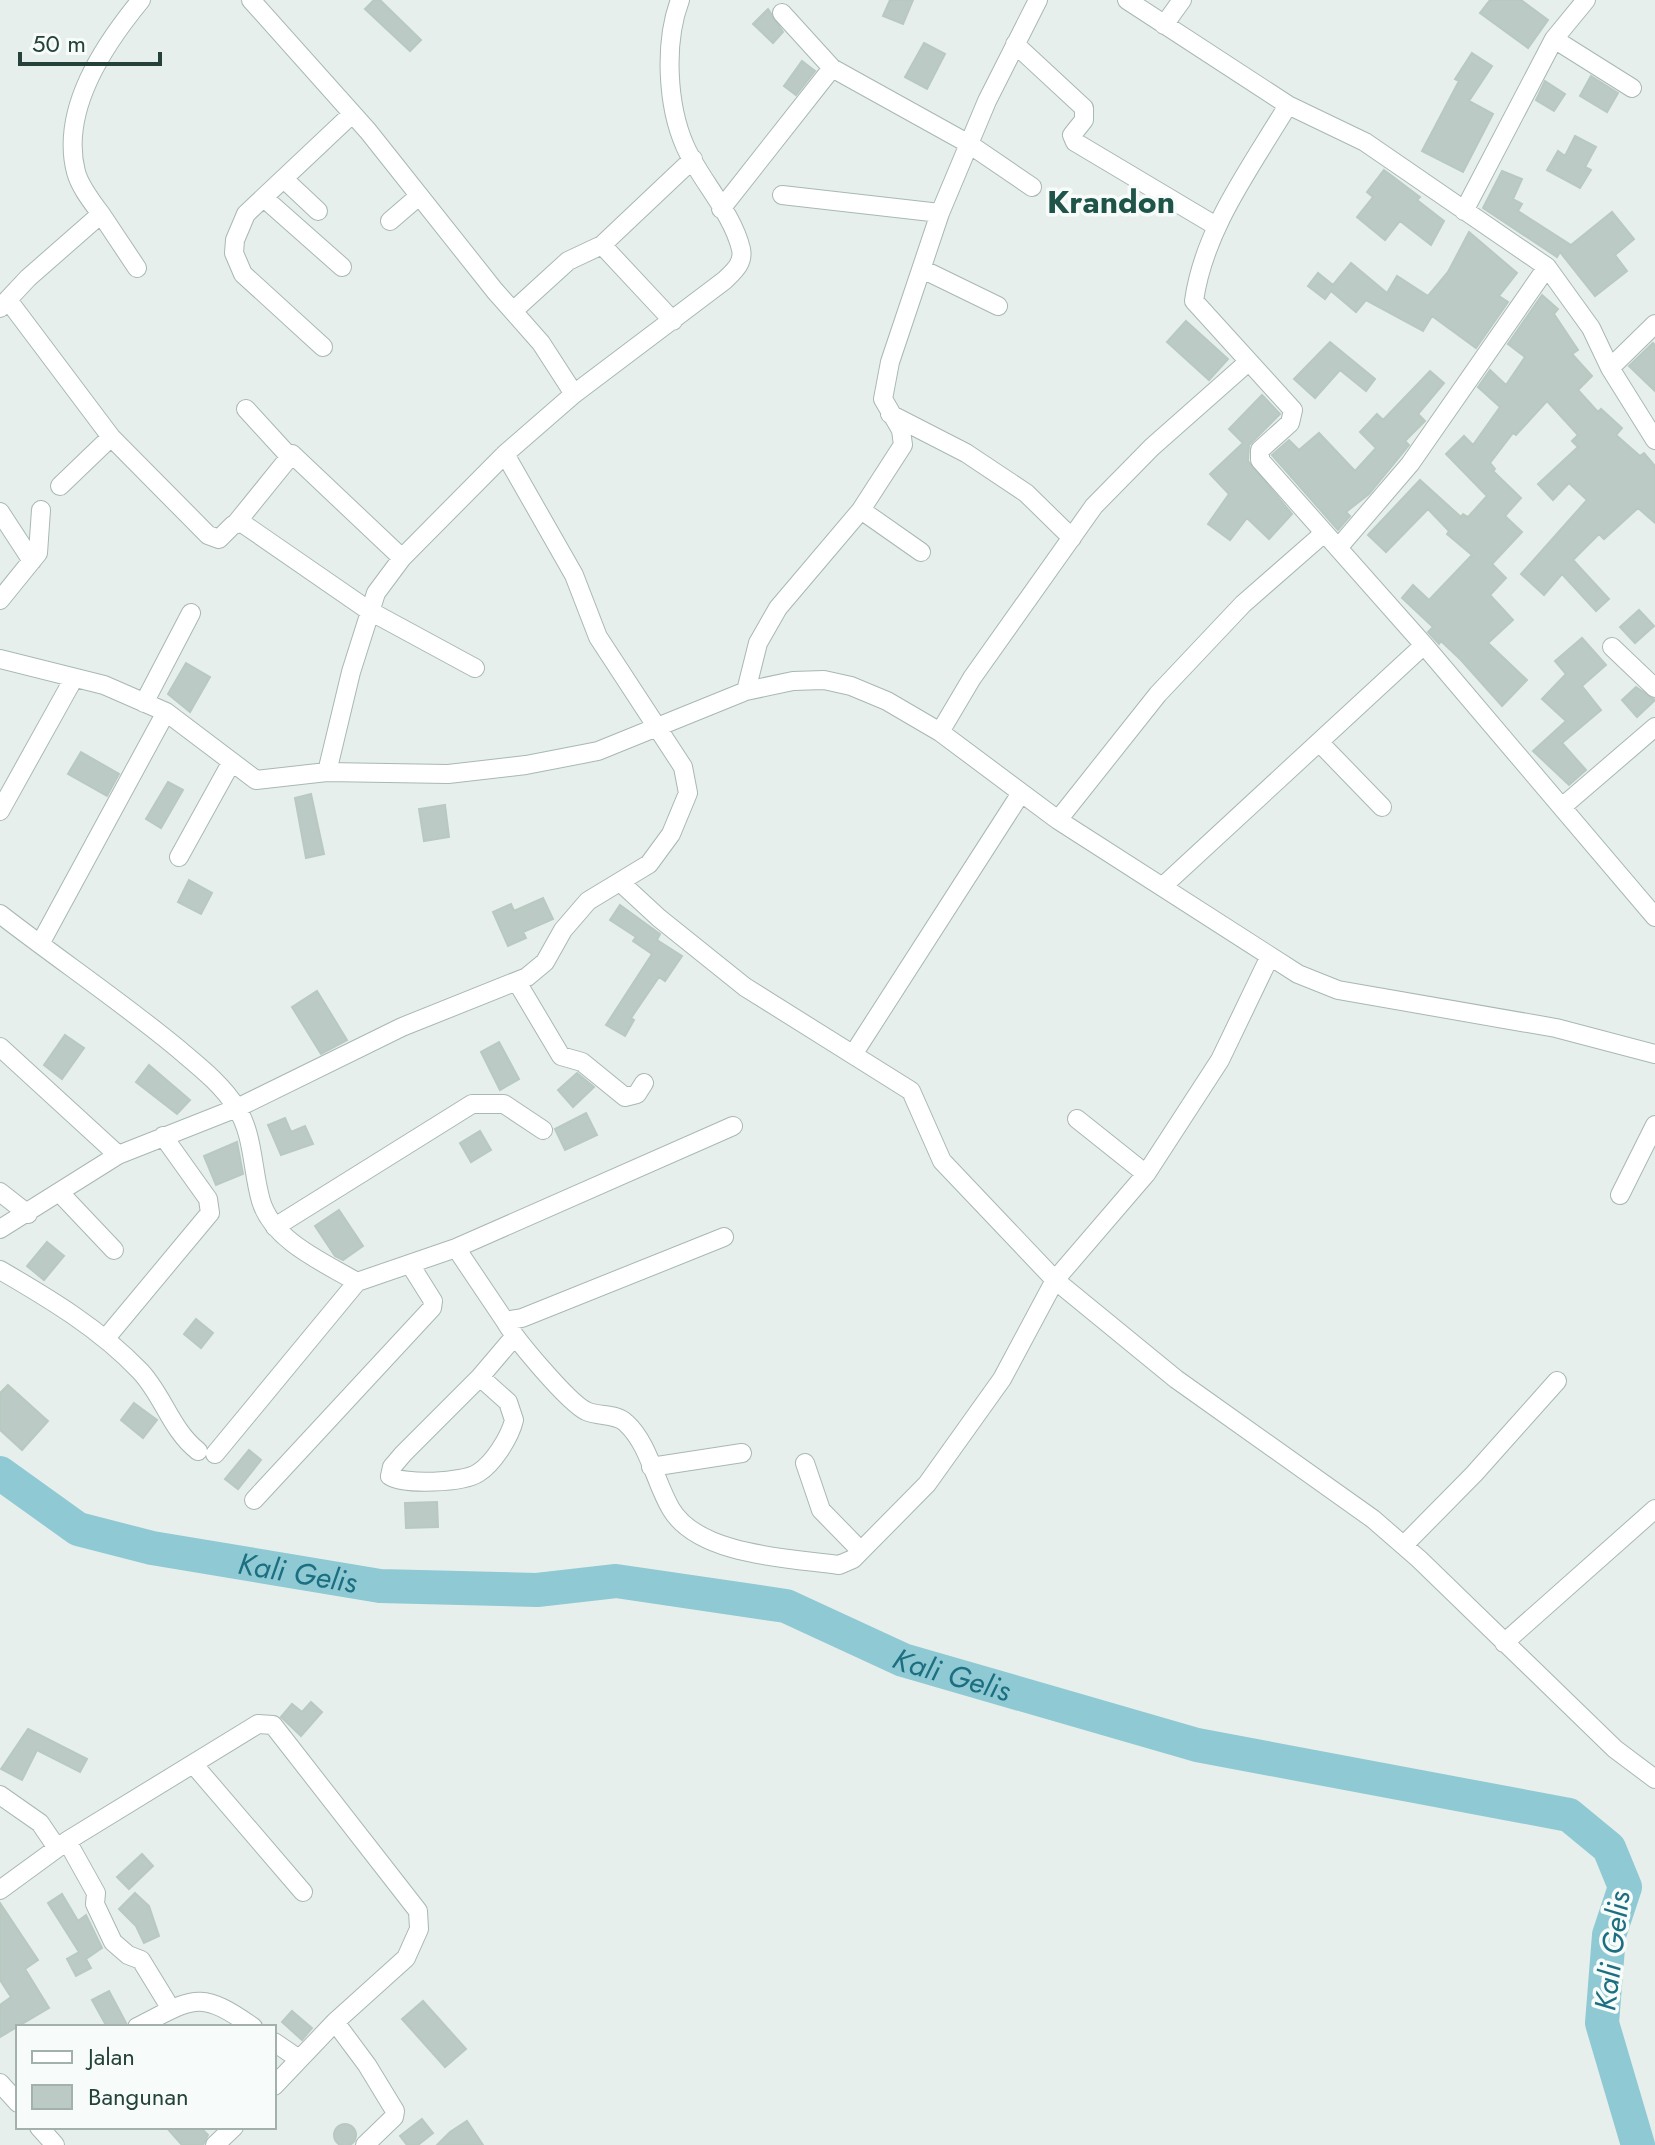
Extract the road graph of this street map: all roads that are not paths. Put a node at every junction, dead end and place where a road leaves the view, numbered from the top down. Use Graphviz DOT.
graph roads {
  1 [pos="141,0"];
  2 [pos="251,0"];
  3 [pos="680,0"];
  4 [pos="1038,0"];
  5 [pos="1127,0"];
  6 [pos="1182,0"];
  7 [pos="1586,0"];
  8 [pos="782,13"];
  9 [pos="1164,25"];
  10 [pos="1554,39"];
  11 [pos="1015,44"];
  12 [pos="832,68"];
  13 [pos="1632,88"];
  14 [pos="1288,105"];
  15 [pos="352,114"];
  16 [pos="969,144"];
  17 [pos="693,159"];
  18 [pos="285,180"];
  19 [pos="1032,187"];
  20 [pos="782,195"];
  21 [pos="419,196"];
  22 [pos="264,198"];
  23 [pos="721,209"];
  24 [pos="318,211"];
  25 [pos="1464,211"];
  26 [pos="940,213"];
  27 [pos="101,214"];
  28 [pos="390,221"];
  29 [pos="1216,226"];
  30 [pos="602,245"];
  31 [pos="342,267"];
  32 [pos="1547,267"];
  33 [pos="137,268"];
  34 [pos="922,269"];
  35 [pos="4,304"];
  36 [pos="998,306"];
  37 [pos="513,311"];
  38 [pos="673,321"];
  39 [pos="1655,324"];
  40 [pos="323,347"];
  41 [pos="1247,363"];
  42 [pos="1610,368"];
  43 [pos="574,394"];
  44 [pos="246,409"];
  45 [pos="888,413"];
  46 [pos="111,437"];
  47 [pos="1655,440"];
  48 [pos="505,454"];
  49 [pos="289,456"];
  50 [pos="60,486"];
  51 [pos="41,510"];
  52 [pos="861,510"];
  53 [pos="0,512"];
  54 [pos="237,522"];
  55 [pos="1323,534"];
  56 [pos="1072,538"];
  57 [pos="1338,548"];
  58 [pos="921,552"];
  59 [pos="402,558"];
  60 [pos="32,561"];
  61 [pos="0,600"];
  62 [pos="368,610"];
  63 [pos="191,613"];
  64 [pos="1424,645"];
  65 [pos="1612,647"];
  66 [pos="0,659"];
  67 [pos="475,668"];
  68 [pos="74,678"];
  69 [pos="1655,688"];
  70 [pos="746,691"];
  71 [pos="144,703"];
  72 [pos="166,712"];
  73 [pos="1655,727"];
  74 [pos="658,729"];
  75 [pos="940,732"];
  76 [pos="1319,742"];
  77 [pos="231,763"];
  78 [pos="327,772"];
  79 [pos="1021,793"];
  80 [pos="1382,807"];
  81 [pos="1562,807"];
  82 [pos="0,811"];
  83 [pos="1058,820"];
  84 [pos="179,857"];
  85 [pos="620,882"];
  86 [pos="1162,887"];
  87 [pos="0,914"];
  88 [pos="1655,917"];
  89 [pos="40,944"];
  90 [pos="1270,956"];
  91 [pos="517,982"];
  92 [pos="0,1047"];
  93 [pos="854,1053"];
  94 [pos="1655,1054"];
  95 [pos="644,1083"];
  96 [pos="237,1108"];
  97 [pos="1077,1119"];
  98 [pos="1655,1125"];
  99 [pos="733,1126"];
  100 [pos="543,1130"];
  101 [pos="163,1136"];
  102 [pos="118,1155"];
  103 [pos="1146,1174"];
  104 [pos="0,1192"];
  105 [pos="60,1193"];
  106 [pos="1620,1195"];
  107 [pos="28,1214"];
  108 [pos="275,1227"];
  109 [pos="0,1229"];
  110 [pos="724,1237"];
  111 [pos="456,1248"];
  112 [pos="114,1250"];
  113 [pos="411,1266"];
  114 [pos="0,1270"];
  115 [pos="1055,1280"];
  116 [pos="357,1282"];
  117 [pos="509,1329"];
  118 [pos="106,1338"];
  119 [pos="480,1377"];
  120 [pos="1557,1381"];
  121 [pos="742,1453"];
  122 [pos="805,1463"];
  123 [pos="651,1467"];
  124 [pos="254,1500"];
  125 [pos="1655,1509"];
  126 [pos="1404,1545"];
  127 [pos="861,1551"];
  128 [pos="1504,1643"];
  129 [pos="194,1765"];
  130 [pos="1655,1779"];
  131 [pos="0,1795"];
  132 [pos="62,1845"];
  133 [pos="0,1890"];
  134 [pos="303,1892"];
  135 [pos="171,2009"];
  136 [pos="335,2022"];
  137 [pos="141,2025"];
  138 [pos="250,2025"];
  139 [pos="276,2043"];
  140 [pos="299,2059"];
  141 [pos="0,2083"];
  142 [pos="276,2084"];
  143 [pos="16,2100"];
  144 [pos="41,2129"];
  145 [pos="232,2129"];
  146 [pos="55,2145"];
  147 [pos="215,2145"];
  148 [pos="365,2145"];
  1 -- 27 [label="street"];
  2 -- 15 [label="street"];
  3 -- 17 [label="street"];
  4 -- 11 [label="street"];
  5 -- 9 [label="street"];
  6 -- 9 [label="street"];
  7 -- 10 [label="street"];
  8 -- 12 [label="street"];
  9 -- 14 [label="street"];
  10 -- 13 [label="street"];
  10 -- 25 [label="street"];
  11 -- 16 [label="street"];
  11 -- 29 [label="street"];
  12 -- 16 [label="street"];
  12 -- 23 [label="street"];
  14 -- 25 [label="street"];
  14 -- 29 [label="street"];
  15 -- 18 [label="street"];
  15 -- 21 [label="street"];
  16 -- 19 [label="street"];
  16 -- 26 [label="street"];
  17 -- 23 [label="street"];
  17 -- 30 [label="street"];
  18 -- 22 [label="street"];
  18 -- 24 [label="street"];
  20 -- 26 [label="street"];
  21 -- 28 [label="street"];
  21 -- 37 [label="street"];
  22 -- 31 [label="street"];
  22 -- 40 [label="street"];
  23 -- 38 [label="street"];
  25 -- 32 [label="street"];
  26 -- 34 [label="street"];
  27 -- 33 [label="street"];
  27 -- 35 [label="street"];
  29 -- 41 [label="street"];
  30 -- 37 [label="street"];
  30 -- 38 [label="street"];
  32 -- 42 [label="street"];
  32 -- 57 [label="street"];
  34 -- 36 [label="street"];
  34 -- 45 [label="street"];
  35 -- 46 [label="street"];
  37 -- 43 [label="street"];
  38 -- 43 [label="street"];
  39 -- 42 [label="street"];
  41 -- 55 [label="street"];
  41 -- 56 [label="street"];
  42 -- 47 [label="street"];
  43 -- 48 [label="street"];
  44 -- 49 [label="street"];
  45 -- 52 [label="street"];
  45 -- 56 [label="street"];
  46 -- 50 [label="street"];
  46 -- 54 [label="street"];
  48 -- 59 [label="street"];
  48 -- 74 [label="street"];
  49 -- 54 [label="street"];
  49 -- 59 [label="street"];
  51 -- 60 [label="street"];
  52 -- 58 [label="street"];
  52 -- 70 [label="street"];
  53 -- 60 [label="street"];
  54 -- 62 [label="street"];
  55 -- 57 [label="street"];
  55 -- 83 [label="street"];
  56 -- 75 [label="street"];
  57 -- 64 [label="street"];
  59 -- 62 [label="street"];
  60 -- 61 [label="street"];
  62 -- 67 [label="street"];
  62 -- 78 [label="street"];
  63 -- 71 [label="street"];
  64 -- 76 [label="street"];
  64 -- 81 [label="street"];
  65 -- 69 [label="street"];
  66 -- 68 [label="street"];
  68 -- 71 [label="street"];
  68 -- 82 [label="street"];
  70 -- 74 [label="street"];
  70 -- 75 [label="street"];
  71 -- 72 [label="street"];
  72 -- 77 [label="street"];
  72 -- 89 [label="street"];
  73 -- 81 [label="street"];
  74 -- 78 [label="street"];
  74 -- 85 [label="street"];
  75 -- 79 [label="street"];
  76 -- 80 [label="street"];
  76 -- 86 [label="street"];
  77 -- 78 [label="street"];
  77 -- 84 [label="street"];
  79 -- 83 [label="street"];
  79 -- 93 [label="street"];
  81 -- 88 [label="street"];
  83 -- 86 [label="street"];
  85 -- 91 [label="street"];
  85 -- 93 [label="street"];
  86 -- 90 [label="street"];
  87 -- 89 [label="street"];
  89 -- 96 [label="street"];
  90 -- 94 [label="street"];
  90 -- 103 [label="street"];
  91 -- 95 [label="street"];
  91 -- 96 [label="street"];
  92 -- 102 [label="street"];
  93 -- 115 [label="street"];
  96 -- 101 [label="street"];
  96 -- 108 [label="street"];
  97 -- 103 [label="street"];
  98 -- 106 [label="street"];
  99 -- 111 [label="street"];
  100 -- 108 [label="street"];
  101 -- 102 [label="street"];
  101 -- 118 [label="street"];
  102 -- 105 [label="street"];
  103 -- 115 [label="street"];
  104 -- 107 [label="street"];
  105 -- 107 [label="street"];
  105 -- 112 [label="street"];
  107 -- 109 [label="street"];
  108 -- 116 [label="street"];
  110 -- 117 [label="street"];
  111 -- 113 [label="street"];
  111 -- 117 [label="street"];
  113 -- 116 [label="street"];
  113 -- 124 [label="street"];
  114 -- 118 [label="street"];
  115 -- 126 [label="street"];
  115 -- 127 [label="street"];
  116 -- 118 [label="street"];
  117 -- 119 [label="street"];
  117 -- 123 [label="street"];
  119 -- 119 [label="street"];
  120 -- 126 [label="street"];
  121 -- 123 [label="street"];
  122 -- 127 [label="street"];
  123 -- 127 [label="street"];
  125 -- 128 [label="street"];
  126 -- 128 [label="street"];
  128 -- 130 [label="street"];
  129 -- 132 [label="street"];
  129 -- 134 [label="street"];
  129 -- 136 [label="street"];
  131 -- 132 [label="street"];
  132 -- 133 [label="street"];
  132 -- 135 [label="street"];
  135 -- 137 [label="street"];
  135 -- 138 [label="street"];
  136 -- 140 [label="street"];
  136 -- 148 [label="street"];
  139 -- 140 [label="street"];
  140 -- 142 [label="street"];
  141 -- 143 [label="street"];
  144 -- 146 [label="street"];
  145 -- 147 [label="street"];
}
